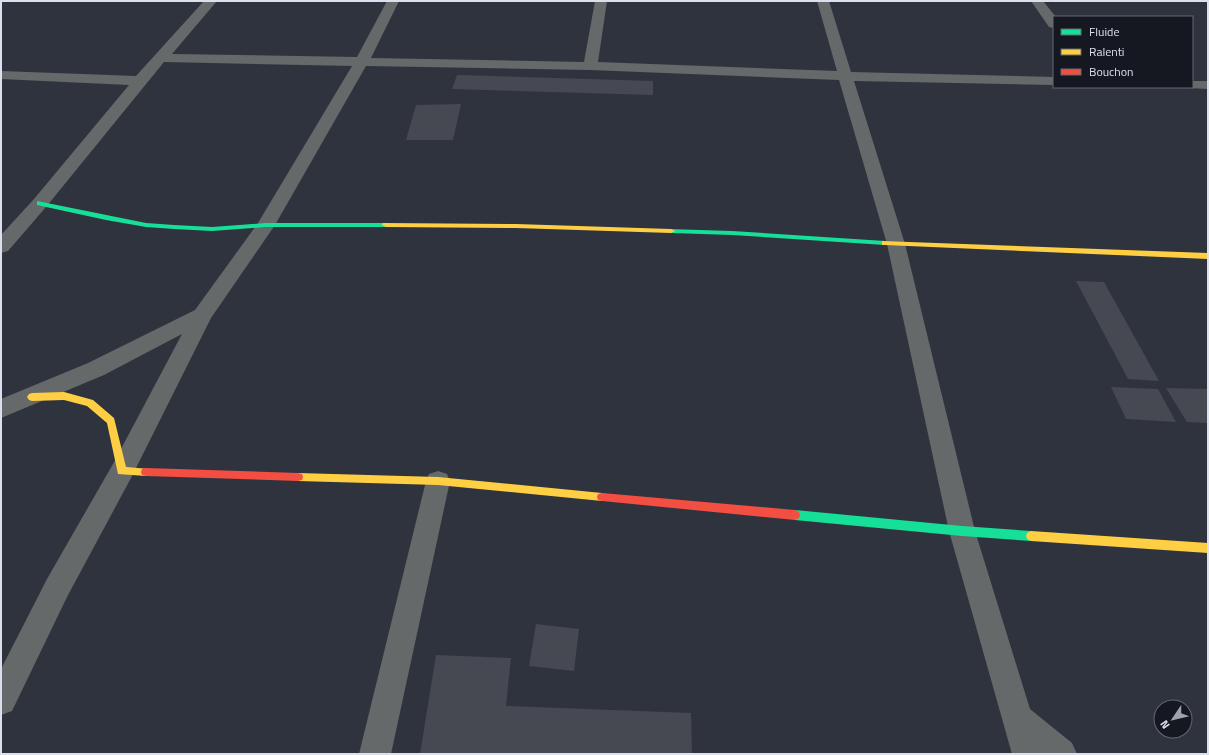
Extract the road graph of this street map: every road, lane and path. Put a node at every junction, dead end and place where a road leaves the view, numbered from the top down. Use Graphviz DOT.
graph roads {
  1 [pos="211,1"];
  2 [pos="393,1"];
  3 [pos="601,1"];
  4 [pos="823,1"];
  5 [pos="1037,1"];
  6 [pos="1053,23"];
  7 [pos="161,58"];
  8 [pos="362,61"];
  9 [pos="590,66"];
  10 [pos="1,75"];
  11 [pos="846,76"];
  12 [pos="1053,81"];
  13 [pos="140,82"];
  14 [pos="1193,85"];
  15 [pos="1208,85"];
  16 [pos="40,203"];
  17 [pos="266,225"];
  18 [pos="896,244"];
  19 [pos="1,247"];
  20 [pos="1208,256"];
  21 [pos="202,315"];
  22 [pos="32,397"];
  23 [pos="1,409"];
  24 [pos="122,471"];
  25 [pos="438,481"];
  26 [pos="962,531"];
  27 [pos="1208,548"];
  28 [pos="1,700"];
  29 [pos="1019,720"];
  30 [pos="375,754"];
  31 [pos="1028,754"];
  32 [pos="1061,754"];
  1 -- 7 [label="street"];
  2 -- 8 [label="street"];
  3 -- 9 [label="street"];
  4 -- 11 [label="street"];
  5 -- 6 [label="street"];
  7 -- 8 [label="street"];
  7 -- 13 [label="street"];
  8 -- 9 [label="street"];
  8 -- 17 [label="street"];
  9 -- 11 [label="street"];
  10 -- 13 [label="street"];
  11 -- 12 [label="street"];
  11 -- 18 [label="street"];
  13 -- 16 [label="street"];
  14 -- 15 [label="street"];
  16 -- 17 [label="street"];
  16 -- 19 [label="street"];
  17 -- 18 [label="street"];
  17 -- 21 [label="street"];
  18 -- 20 [label="street"];
  18 -- 26 [label="street"];
  21 -- 22 [label="street"];
  21 -- 24 [label="street"];
  22 -- 23 [label="street"];
  22 -- 24 [label="street"];
  24 -- 25 [label="street"];
  24 -- 28 [label="street"];
  25 -- 26 [label="street"];
  25 -- 30 [label="street"];
  26 -- 27 [label="street"];
  26 -- 29 [label="street"];
  29 -- 31 [label="street"];
  29 -- 32 [label="street"];
}
